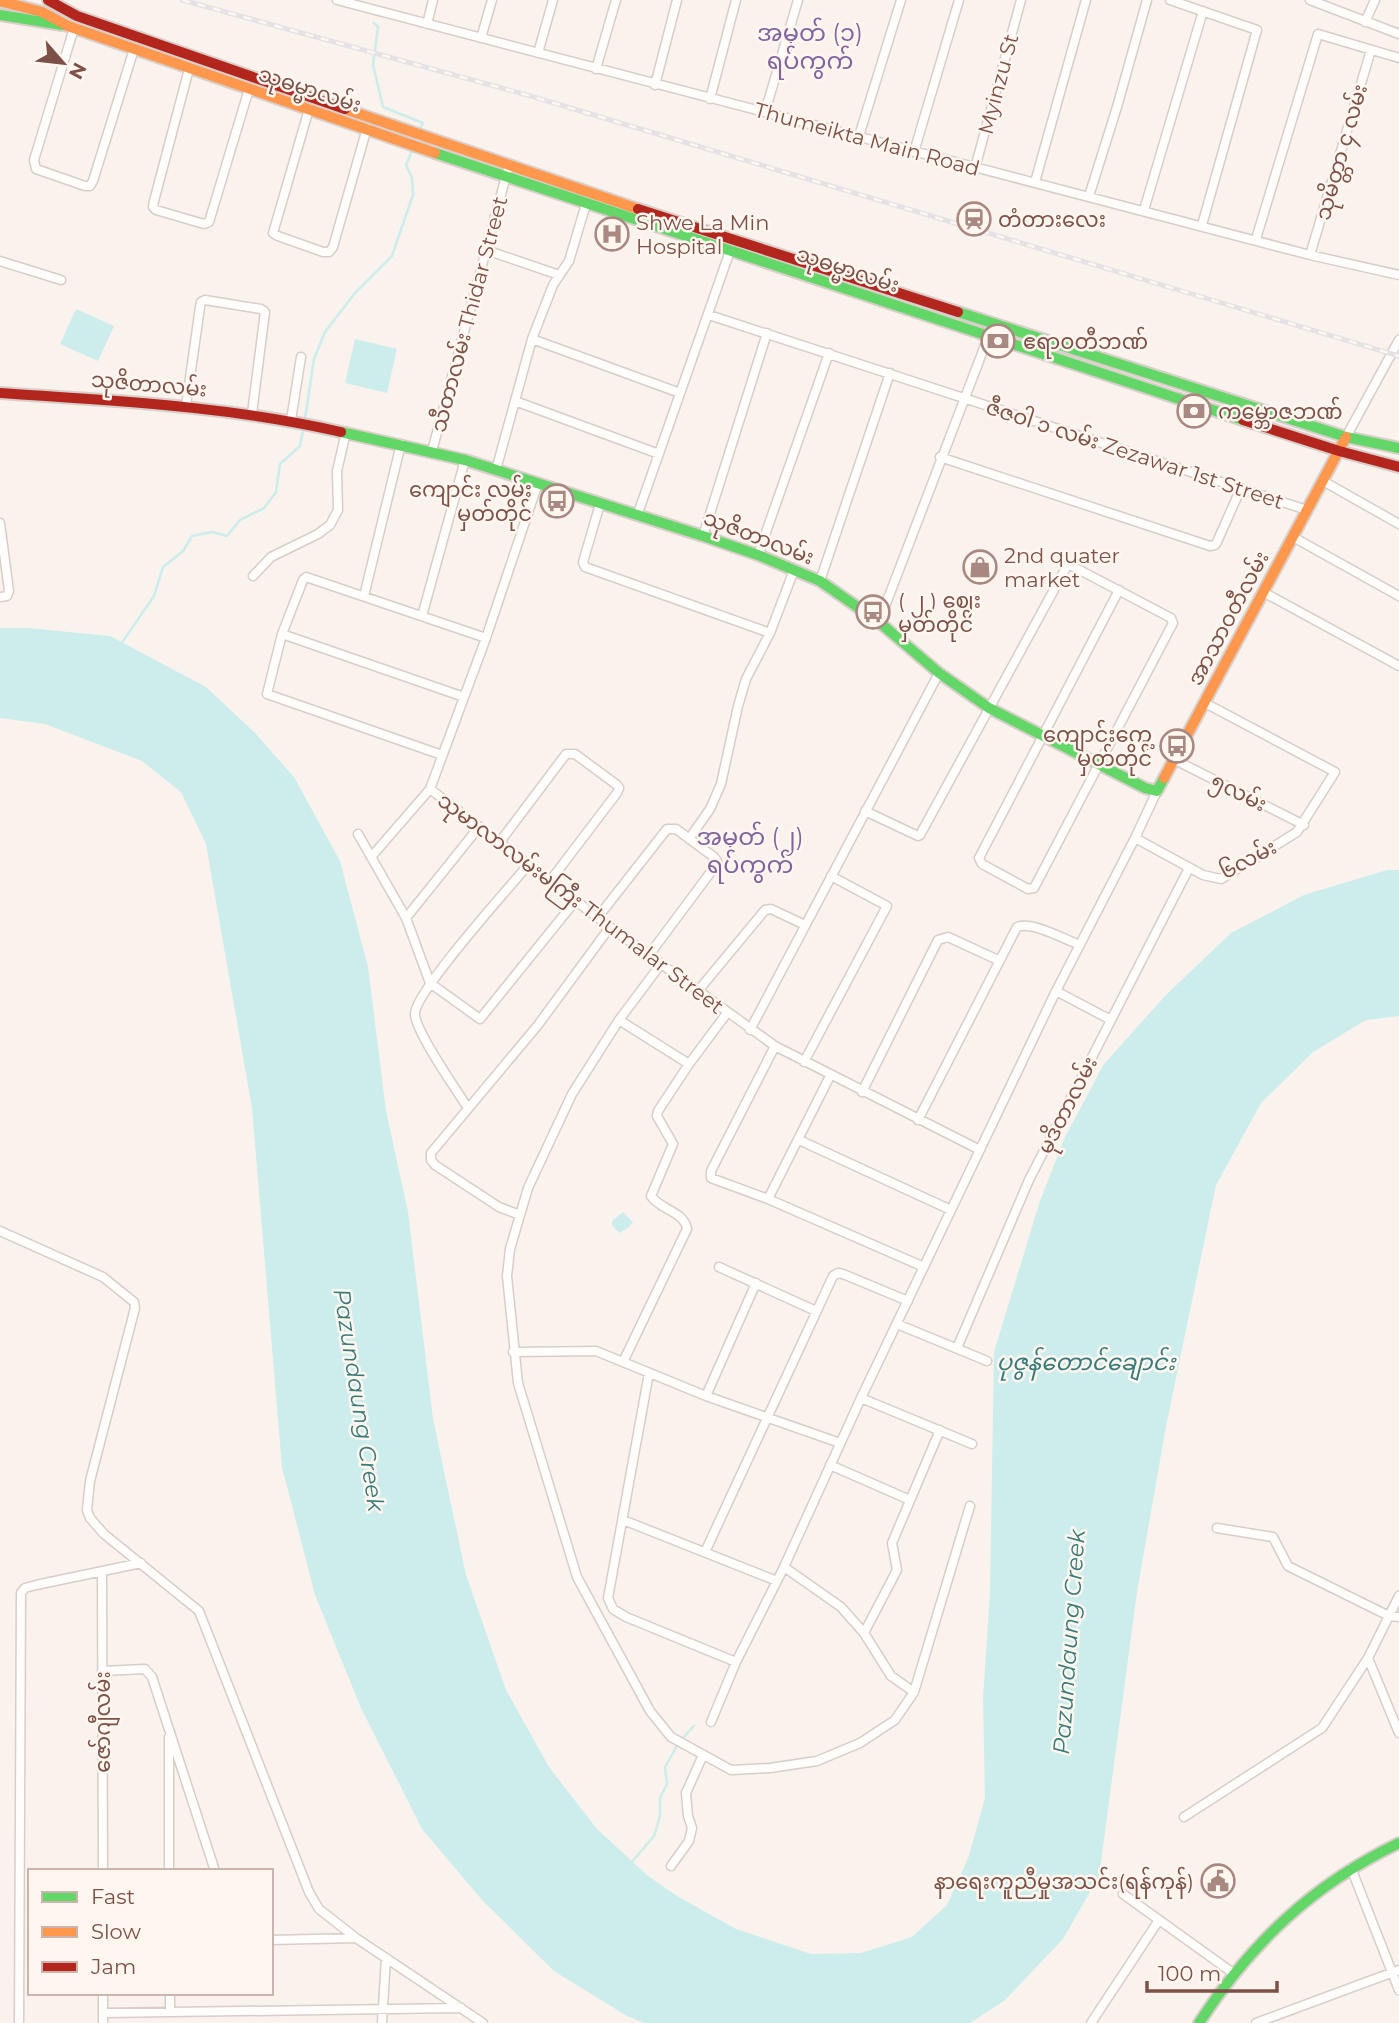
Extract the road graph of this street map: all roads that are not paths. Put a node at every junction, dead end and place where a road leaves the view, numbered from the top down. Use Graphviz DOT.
graph roads {
  1 [pos="48,0"];
  2 [pos="337,0"];
  3 [pos="433,0"];
  4 [pos="492,0"];
  5 [pos="553,0"];
  6 [pos="616,0"];
  7 [pos="677,0"];
  8 [pos="736,0"];
  9 [pos="798,0"];
  10 [pos="901,0"];
  11 [pos="959,0"];
  12 [pos="1021,0"];
  13 [pos="1086,0"];
  14 [pos="1147,0"];
  15 [pos="1170,0"];
  16 [pos="1310,0"];
  17 [pos="1375,0"];
  18 [pos="0,1"];
  19 [pos="1203,11"];
  20 [pos="0,15"];
  21 [pos="47,15"];
  22 [pos="77,16"];
  23 [pos="1365,22"];
  24 [pos="427,24"];
  25 [pos="71,27"];
  26 [pos="1399,34"];
  27 [pos="481,38"];
  28 [pos="134,49"];
  29 [pos="1371,50"];
  30 [pos="538,53"];
  31 [pos="1399,58"];
  32 [pos="190,69"];
  33 [pos="596,69"];
  34 [pos="655,85"];
  35 [pos="249,89"];
  36 [pos="710,99"];
  37 [pos="309,109"];
  38 [pos="765,112"];
  39 [pos="366,128"];
  40 [pos="859,136"];
  41 [pos="914,152"];
  42 [pos="509,165"];
  43 [pos="975,168"];
  44 [pos="506,178"];
  45 [pos="1035,183"];
  46 [pos="1089,196"];
  47 [pos="586,204"];
  48 [pos="1144,210"];
  49 [pos="633,213"];
  50 [pos="1202,225"];
  51 [pos="1256,239"];
  52 [pos="486,250"];
  53 [pos="730,251"];
  54 [pos="1310,255"];
  55 [pos="0,261"];
  56 [pos="559,275"];
  57 [pos="1399,275"];
  58 [pos="61,280"];
  59 [pos="709,315"];
  60 [pos="767,333"];
  61 [pos="989,335"];
  62 [pos="532,340"];
  63 [pos="1399,340"];
  64 [pos="829,353"];
  65 [pos="301,357"];
  66 [pos="890,373"];
  67 [pos="0,393"];
  68 [pos="680,393"];
  69 [pos="963,399"];
  70 [pos="515,401"];
  71 [pos="186,405"];
  72 [pos="252,413"];
  73 [pos="293,421"];
  74 [pos="346,432"];
  75 [pos="1346,437"];
  76 [pos="401,443"];
  77 [pos="1399,448"];
  78 [pos="432,451"];
  79 [pos="1339,451"];
  80 [pos="659,454"];
  81 [pos="940,457"];
  82 [pos="466,460"];
  83 [pos="1399,467"];
  84 [pos="496,470"];
  85 [pos="1323,481"];
  86 [pos="538,483"];
  87 [pos="1241,488"];
  88 [pos="600,504"];
  89 [pos="1307,510"];
  90 [pos="637,516"];
  91 [pos="0,523"];
  92 [pos="1399,524"];
  93 [pos="704,536"];
  94 [pos="1293,537"];
  95 [pos="758,555"];
  96 [pos="794,570"];
  97 [pos="253,576"];
  98 [pos="820,581"];
  99 [pos="1119,590"];
  100 [pos="1263,592"];
  101 [pos="364,596"];
  102 [pos="1399,596"];
  103 [pos="0,597"];
  104 [pos="422,616"];
  105 [pos="879,622"];
  106 [pos="770,633"];
  107 [pos="282,634"];
  108 [pos="486,638"];
  109 [pos="1399,666"];
  110 [pos="939,673"];
  111 [pos="464,698"];
  112 [pos="1205,703"];
  113 [pos="989,708"];
  114 [pos="1043,737"];
  115 [pos="442,755"];
  116 [pos="1175,760"];
  117 [pos="1098,765"];
  118 [pos="430,789"];
  119 [pos="1157,791"];
  120 [pos="865,811"];
  121 [pos="1304,825"];
  122 [pos="479,827"];
  123 [pos="358,834"];
  124 [pos="1135,838"];
  125 [pos="689,839"];
  126 [pos="499,843"];
  127 [pos="372,856"];
  128 [pos="528,864"];
  129 [pos="1189,868"];
  130 [pos="831,876"];
  131 [pos="550,881"];
  132 [pos="576,900"];
  133 [pos="598,917"];
  134 [pos="406,918"];
  135 [pos="805,925"];
  136 [pos="610,927"];
  137 [pos="1080,945"];
  138 [pos="649,955"];
  139 [pos="998,960"];
  140 [pos="661,964"];
  141 [pos="430,983"];
  142 [pos="1056,991"];
  143 [pos="697,992"];
  144 [pos="727,1013"];
  145 [pos="619,1020"];
  146 [pos="1111,1020"];
  147 [pos="750,1030"];
  148 [pos="775,1046"];
  149 [pos="804,1062"];
  150 [pos="689,1064"];
  151 [pos="830,1076"];
  152 [pos="862,1092"];
  153 [pos="468,1108"];
  154 [pos="918,1120"];
  155 [pos="799,1140"];
  156 [pos="980,1150"];
  157 [pos="768,1199"];
  158 [pos="951,1210"];
  159 [pos="520,1215"];
  160 [pos="0,1231"];
  161 [pos="719,1267"];
  162 [pos="924,1267"];
  163 [pos="757,1283"];
  164 [pos="908,1301"];
  165 [pos="817,1311"];
  166 [pos="897,1324"];
  167 [pos="957,1348"];
  168 [pos="513,1352"];
  169 [pos="987,1361"];
  170 [pos="623,1362"];
  171 [pos="649,1373"];
  172 [pos="706,1396"];
  173 [pos="861,1398"];
  174 [pos="768,1418"];
  175 [pos="940,1430"];
  176 [pos="840,1443"];
  177 [pos="972,1444"];
  178 [pos="831,1465"];
  179 [pos="910,1500"];
  180 [pos="970,1506"];
  181 [pos="623,1520"];
  182 [pos="1217,1528"];
  183 [pos="705,1552"];
  184 [pos="141,1563"];
  185 [pos="784,1567"];
  186 [pos="102,1573"];
  187 [pos="777,1581"];
  188 [pos="1399,1596"];
  189 [pos="1394,1616"];
  190 [pos="864,1633"];
  191 [pos="1368,1658"];
  192 [pos="736,1662"];
  193 [pos="102,1671"];
  194 [pos="914,1692"];
  195 [pos="711,1722"];
  196 [pos="169,1728"];
  197 [pos="1399,1733"];
  198 [pos="703,1755"];
  199 [pos="1184,1817"];
  200 [pos="1399,1843"];
  201 [pos="671,1866"];
  202 [pos="1351,1868"];
  203 [pos="103,1869"];
  204 [pos="169,1869"];
  205 [pos="214,1869"];
  206 [pos="19,1882"];
  207 [pos="28,1882"];
  208 [pos="1123,1894"];
  209 [pos="1158,1920"];
  210 [pos="356,1938"];
  211 [pos="273,1940"];
  212 [pos="386,1958"];
  213 [pos="1396,1971"];
  214 [pos="1233,1973"];
  215 [pos="1399,1990"];
  216 [pos="103,1995"];
  217 [pos="170,1995"];
  218 [pos="382,2008"];
  219 [pos="461,2008"];
  220 [pos="170,2010"];
  221 [pos="103,2013"];
  222 [pos="19,2023"];
  223 [pos="103,2023"];
  224 [pos="382,2023"];
  225 [pos="482,2023"];
  226 [pos="1091,2023"];
  227 [pos="1199,2023"];
  228 [pos="1256,2023"];
  1 -- 22 [label="main road, သုဓမ္မာလမ်း"];
  2 -- 24 [label="street, Thumeikta Main Road"];
  3 -- 24 [label="street"];
  4 -- 27 [label="street"];
  5 -- 30 [label="street"];
  6 -- 33 [label="street"];
  7 -- 34 [label="street"];
  8 -- 36 [label="street"];
  9 -- 38 [label="street"];
  10 -- 40 [label="street"];
  11 -- 41 [label="street"];
  12 -- 43 [label="street, Myinzu St"];
  13 -- 45 [label="street"];
  14 -- 46 [label="street"];
  15 -- 19 [label="street"];
  16 -- 23 [label="street"];
  17 -- 23 [label="street"];
  18 -- 21 [label="main road"];
  19 -- 48 [label="street"];
  19 -- 50 [label="street"];
  20 -- 25 [label="main road, သုဓမ္မာလမ်း"];
  21 -- 22 [label="main road, သုဓမ္မာလမ်း"];
  21 -- 25 [label="main road, သုဓမ္မာလမ်း"];
  22 -- 42 [label="main road, သုဓမ္မာလမ်း"];
  23 -- 26 [label="street"];
  24 -- 27 [label="street, Thumeikta Main Road"];
  25 -- 28 [label="main road, သုဓမ္မာလမ်း"];
  25 -- 28 [label="street"];
  27 -- 30 [label="street, Thumeikta Main Road"];
  28 -- 32 [label="main road, သုဓမ္မာလမ်း"];
  29 -- 31 [label="street"];
  29 -- 51 [label="street"];
  29 -- 54 [label="street, သုမိတ္တာ ၄ လမ်း"];
  30 -- 33 [label="street, Thumeikta Main Road"];
  32 -- 35 [label="main road, သုဓမ္မာလမ်း"];
  32 -- 35 [label="street"];
  33 -- 34 [label="street, Thumeikta Main Road"];
  34 -- 36 [label="street, Thumeikta Main Road"];
  35 -- 37 [label="main road, သုဓမ္မာလမ်း"];
  36 -- 38 [label="street, Thumeikta Main Road"];
  37 -- 39 [label="main road, သုဓမ္မာလမ်း"];
  37 -- 39 [label="street"];
  38 -- 40 [label="street, Thumeikta Main Road"];
  39 -- 44 [label="main road, သုဓမ္မာလမ်း"];
  40 -- 41 [label="street, Thumeikta Main Road"];
  41 -- 43 [label="street, Thumeikta Main Road"];
  42 -- 44 [label="street, သီတာလမ်း Thidar Street"];
  42 -- 49 [label="main road, သုဓမ္မာလမ်း"];
  43 -- 45 [label="street, Thumeikta Main Road"];
  44 -- 47 [label="main road, သုဓမ္မာလမ်း"];
  44 -- 52 [label="street, သီတာလမ်း Thidar Street"];
  45 -- 46 [label="street, Thumeikta Main Road"];
  46 -- 48 [label="street, Thumeikta Main Road"];
  47 -- 49 [label="main road, သုဓမ္မာလမ်း"];
  47 -- 56 [label="street"];
  48 -- 50 [label="street, Thumeikta Main Road"];
  49 -- 53 [label="main road, သုဓမ္မာလမ်း"];
  49 -- 75 [label="main road, သုဓမ္မာလမ်း"];
  50 -- 51 [label="street, Thumeikta Main Road"];
  51 -- 54 [label="street, Thumeikta Main Road"];
  52 -- 56 [label="street"];
  52 -- 78 [label="street, သီတာလမ်း Thidar Street"];
  53 -- 59 [label="street"];
  53 -- 61 [label="main road, သုဓမ္မာလမ်း"];
  54 -- 57 [label="street, Thumeikta Main Road"];
  55 -- 58 [label="street"];
  56 -- 62 [label="street"];
  59 -- 60 [label="street, ဇီဇဝါ ၁ လမ်း Zezawar 1st Street"];
  59 -- 68 [label="street"];
  60 -- 64 [label="street, ဇီဇဝါ ၁ လမ်း Zezawar 1st Street"];
  60 -- 93 [label="street"];
  61 -- 69 [label="street"];
  61 -- 79 [label="main road, သုဓမ္မာလမ်း"];
  62 -- 68 [label="street"];
  62 -- 70 [label="street"];
  63 -- 75 [label="street"];
  64 -- 66 [label="street, ဇီဇဝါ ၁ လမ်း Zezawar 1st Street"];
  64 -- 95 [label="street"];
  65 -- 73 [label="street"];
  66 -- 69 [label="street, ဇီဇဝါ ၁ လမ်း Zezawar 1st Street"];
  66 -- 98 [label="street"];
  67 -- 71 [label="main road, သုဇိတာလမ်း"];
  68 -- 80 [label="street"];
  69 -- 81 [label="street"];
  69 -- 87 [label="street, ဇီဇဝါ ၁ လမ်း Zezawar 1st Street"];
  70 -- 80 [label="street"];
  70 -- 84 [label="street"];
  71 -- 72 [label="main road, သုဇိတာလမ်း"];
  71 -- 72 [label="street"];
  72 -- 73 [label="main road, သုဇိတာလမ်း"];
  73 -- 74 [label="main road, သုဇိတာလမ်း"];
  74 -- 76 [label="main road, သုဇိတာလမ်း"];
  74 -- 97 [label="street"];
  75 -- 77 [label="main road, သုဓမ္မာလမ်း"];
  75 -- 79 [label="main road, အာသာဝတီလမ်း"];
  76 -- 78 [label="main road, သုဇိတာလမ်း"];
  76 -- 101 [label="street"];
  78 -- 82 [label="main road, သုဇိတာလမ်း"];
  79 -- 83 [label="main road, သုဓမ္မာလမ်း"];
  79 -- 85 [label="main road, အာသာဝတီလမ်း"];
  80 -- 90 [label="street"];
  81 -- 87 [label="street"];
  81 -- 105 [label="street"];
  82 -- 84 [label="main road, သုဇိတာလမ်း"];
  82 -- 104 [label="street"];
  84 -- 86 [label="main road, သုဇိတာလမ်း"];
  85 -- 89 [label="main road, အာသာဝတီလမ်း"];
  85 -- 92 [label="street"];
  86 -- 88 [label="main road, သုဇိတာလမ်း"];
  86 -- 108 [label="street, သုမာလာလမ်းမကြီး Thumalar Street"];
  87 -- 89 [label="street, ဇီဇဝါ ၁ လမ်း Zezawar 1st Street"];
  88 -- 90 [label="main road, သုဇိတာလမ်း"];
  88 -- 106 [label="street"];
  89 -- 94 [label="main road, အာသာဝတီလမ်း"];
  90 -- 93 [label="main road, သုဇိတာလမ်း"];
  91 -- 103 [label="street"];
  93 -- 95 [label="main road, သုဇိတာလမ်း"];
  94 -- 100 [label="main road, အာသာဝတီလမ်း"];
  94 -- 102 [label="street"];
  95 -- 96 [label="main road, သုဇိတာလမ်း"];
  96 -- 98 [label="main road, သုဇိတာလမ်း"];
  96 -- 106 [label="street"];
  98 -- 105 [label="main road, သုဇိတာလမ်း"];
  99 -- 113 [label="street"];
  99 -- 114 [label="street"];
  99 -- 117 [label="street"];
  100 -- 109 [label="street"];
  100 -- 112 [label="main road, အာသာဝတီလမ်း"];
  101 -- 104 [label="street"];
  101 -- 107 [label="street"];
  104 -- 108 [label="street"];
  105 -- 110 [label="main road, သုဇိတာလမ်း"];
  106 -- 125 [label="street"];
  107 -- 111 [label="street"];
  107 -- 115 [label="street"];
  108 -- 111 [label="street, သုမာလာလမ်းမကြီး Thumalar Street"];
  110 -- 113 [label="main road, သုဇိတာလမ်း"];
  110 -- 120 [label="street"];
  111 -- 115 [label="street, သုမာလာလမ်းမကြီး Thumalar Street"];
  112 -- 116 [label="main road, အာသာဝတီလမ်း"];
  112 -- 121 [label="street, ၆လမ်း"];
  113 -- 114 [label="main road, သုဇိတာလမ်း"];
  113 -- 120 [label="street"];
  114 -- 117 [label="main road, သုဇိတာလမ်း"];
  114 -- 117 [label="street"];
  115 -- 118 [label="street, သုမာလာလမ်းမကြီး Thumalar Street"];
  116 -- 119 [label="main road, အာသာဝတီလမ်း"];
  116 -- 121 [label="street, ၅လမ်း"];
  117 -- 119 [label="main road, သုဇိတာလမ်း"];
  118 -- 122 [label="street, သုမာလာလမ်းမကြီး Thumalar Street"];
  118 -- 127 [label="street"];
  119 -- 124 [label="street"];
  120 -- 130 [label="street"];
  121 -- 129 [label="street, ၆လမ်း"];
  122 -- 126 [label="street, သုမာလာလမ်းမကြီး Thumalar Street"];
  122 -- 134 [label="street"];
  123 -- 127 [label="street"];
  124 -- 129 [label="street, ၆လမ်း"];
  124 -- 137 [label="street"];
  125 -- 133 [label="street"];
  125 -- 138 [label="street"];
  126 -- 128 [label="street, သုမာလာလမ်းမကြီး Thumalar Street"];
  126 -- 131 [label="street"];
  127 -- 134 [label="street"];
  128 -- 131 [label="street, သုမာလာလမ်းမကြီး Thumalar Street"];
  128 -- 141 [label="street"];
  129 -- 146 [label="street, မုဒိတာလမ်း"];
  130 -- 135 [label="street"];
  130 -- 149 [label="street"];
  131 -- 132 [label="street, သုမာလာလမ်းမကြီး Thumalar Street"];
  132 -- 133 [label="street, သုမာလာလမ်းမကြီး Thumalar Street"];
  132 -- 141 [label="street"];
  133 -- 136 [label="street, သုမာလာလမ်းမကြီး Thumalar Street"];
  134 -- 141 [label="street"];
  135 -- 143 [label="street"];
  135 -- 147 [label="street"];
  136 -- 138 [label="street, သုမာလာလမ်းမကြီး Thumalar Street"];
  136 -- 153 [label="street"];
  137 -- 139 [label="street"];
  137 -- 142 [label="street"];
  138 -- 140 [label="street, သုမာလာလမ်းမကြီး Thumalar Street"];
  139 -- 152 [label="street"];
  139 -- 154 [label="street"];
  140 -- 143 [label="street, သုမာလာလမ်းမကြီး Thumalar Street"];
  140 -- 145 [label="street"];
  141 -- 153 [label="street"];
  142 -- 146 [label="street"];
  142 -- 156 [label="street"];
  143 -- 144 [label="street, သုမာလာလမ်းမကြီး Thumalar Street"];
  144 -- 147 [label="street, သုမာလာလမ်းမကြီး Thumalar Street"];
  144 -- 150 [label="street"];
  145 -- 150 [label="street"];
  145 -- 159 [label="street"];
  146 -- 167 [label="street, မုဒိတာလမ်း"];
  147 -- 148 [label="street, သုမာလာလမ်းမကြီး Thumalar Street"];
  148 -- 149 [label="street, သုမာလာလမ်းမကြီး Thumalar Street"];
  148 -- 157 [label="street"];
  149 -- 151 [label="street, သုမာလာလမ်းမကြီး Thumalar Street"];
  150 -- 170 [label="street"];
  151 -- 152 [label="street, သုမာလာလမ်းမကြီး Thumalar Street"];
  151 -- 155 [label="street"];
  152 -- 154 [label="street, သုမာလာလမ်းမကြီး Thumalar Street"];
  153 -- 159 [label="street"];
  154 -- 156 [label="street, သုမာလာလမ်းမကြီး Thumalar Street"];
  155 -- 157 [label="street"];
  155 -- 158 [label="street"];
  156 -- 158 [label="street"];
  157 -- 162 [label="street"];
  158 -- 162 [label="street"];
  159 -- 168 [label="street"];
  160 -- 184 [label="street"];
  161 -- 163 [label="street"];
  162 -- 164 [label="street"];
  163 -- 165 [label="street"];
  163 -- 172 [label="street"];
  164 -- 165 [label="street"];
  164 -- 166 [label="street"];
  165 -- 174 [label="street"];
  166 -- 167 [label="street"];
  166 -- 173 [label="street"];
  167 -- 169 [label="street"];
  168 -- 170 [label="street"];
  168 -- 198 [label="street"];
  170 -- 171 [label="street"];
  171 -- 172 [label="street"];
  171 -- 181 [label="street"];
  172 -- 174 [label="street"];
  173 -- 175 [label="street"];
  173 -- 176 [label="street"];
  174 -- 176 [label="street"];
  174 -- 183 [label="street"];
  175 -- 177 [label="street"];
  175 -- 179 [label="street"];
  176 -- 178 [label="street"];
  178 -- 179 [label="street"];
  178 -- 185 [label="street"];
  179 -- 190 [label="street"];
  180 -- 194 [label="street"];
  181 -- 183 [label="street"];
  181 -- 192 [label="street"];
  182 -- 189 [label="street"];
  183 -- 187 [label="street"];
  184 -- 186 [label="street"];
  184 -- 210 [label="street"];
  185 -- 187 [label="street"];
  185 -- 190 [label="street"];
  186 -- 193 [label="street, ဇော်ဂျီလမ်း"];
  186 -- 206 [label="street"];
  187 -- 192 [label="street"];
  188 -- 189 [label="street"];
  189 -- 191 [label="street"];
  190 -- 194 [label="street"];
  191 -- 197 [label="street"];
  191 -- 199 [label="street"];
  192 -- 195 [label="street"];
  193 -- 196 [label="street"];
  193 -- 203 [label="street, ဇော်ဂျီလမ်း"];
  194 -- 198 [label="street"];
  196 -- 204 [label="street"];
  196 -- 205 [label="street"];
  198 -- 201 [label="street"];
  200 -- 202 [label="main road"];
  202 -- 213 [label="street"];
  202 -- 214 [label="main road"];
  206 -- 207 [label="street"];
  206 -- 222 [label="street"];
  208 -- 209 [label="street"];
  209 -- 214 [label="street"];
  209 -- 226 [label="street"];
  210 -- 211 [label="street"];
  210 -- 212 [label="street"];
  212 -- 218 [label="street"];
  212 -- 219 [label="street"];
  213 -- 215 [label="street"];
  213 -- 228 [label="street"];
  214 -- 227 [label="main road"];
  216 -- 221 [label="street"];
  217 -- 220 [label="street"];
  218 -- 219 [label="street"];
  218 -- 220 [label="street"];
  218 -- 224 [label="street"];
  219 -- 225 [label="street"];
  220 -- 221 [label="street"];
  221 -- 223 [label="street"];
}
